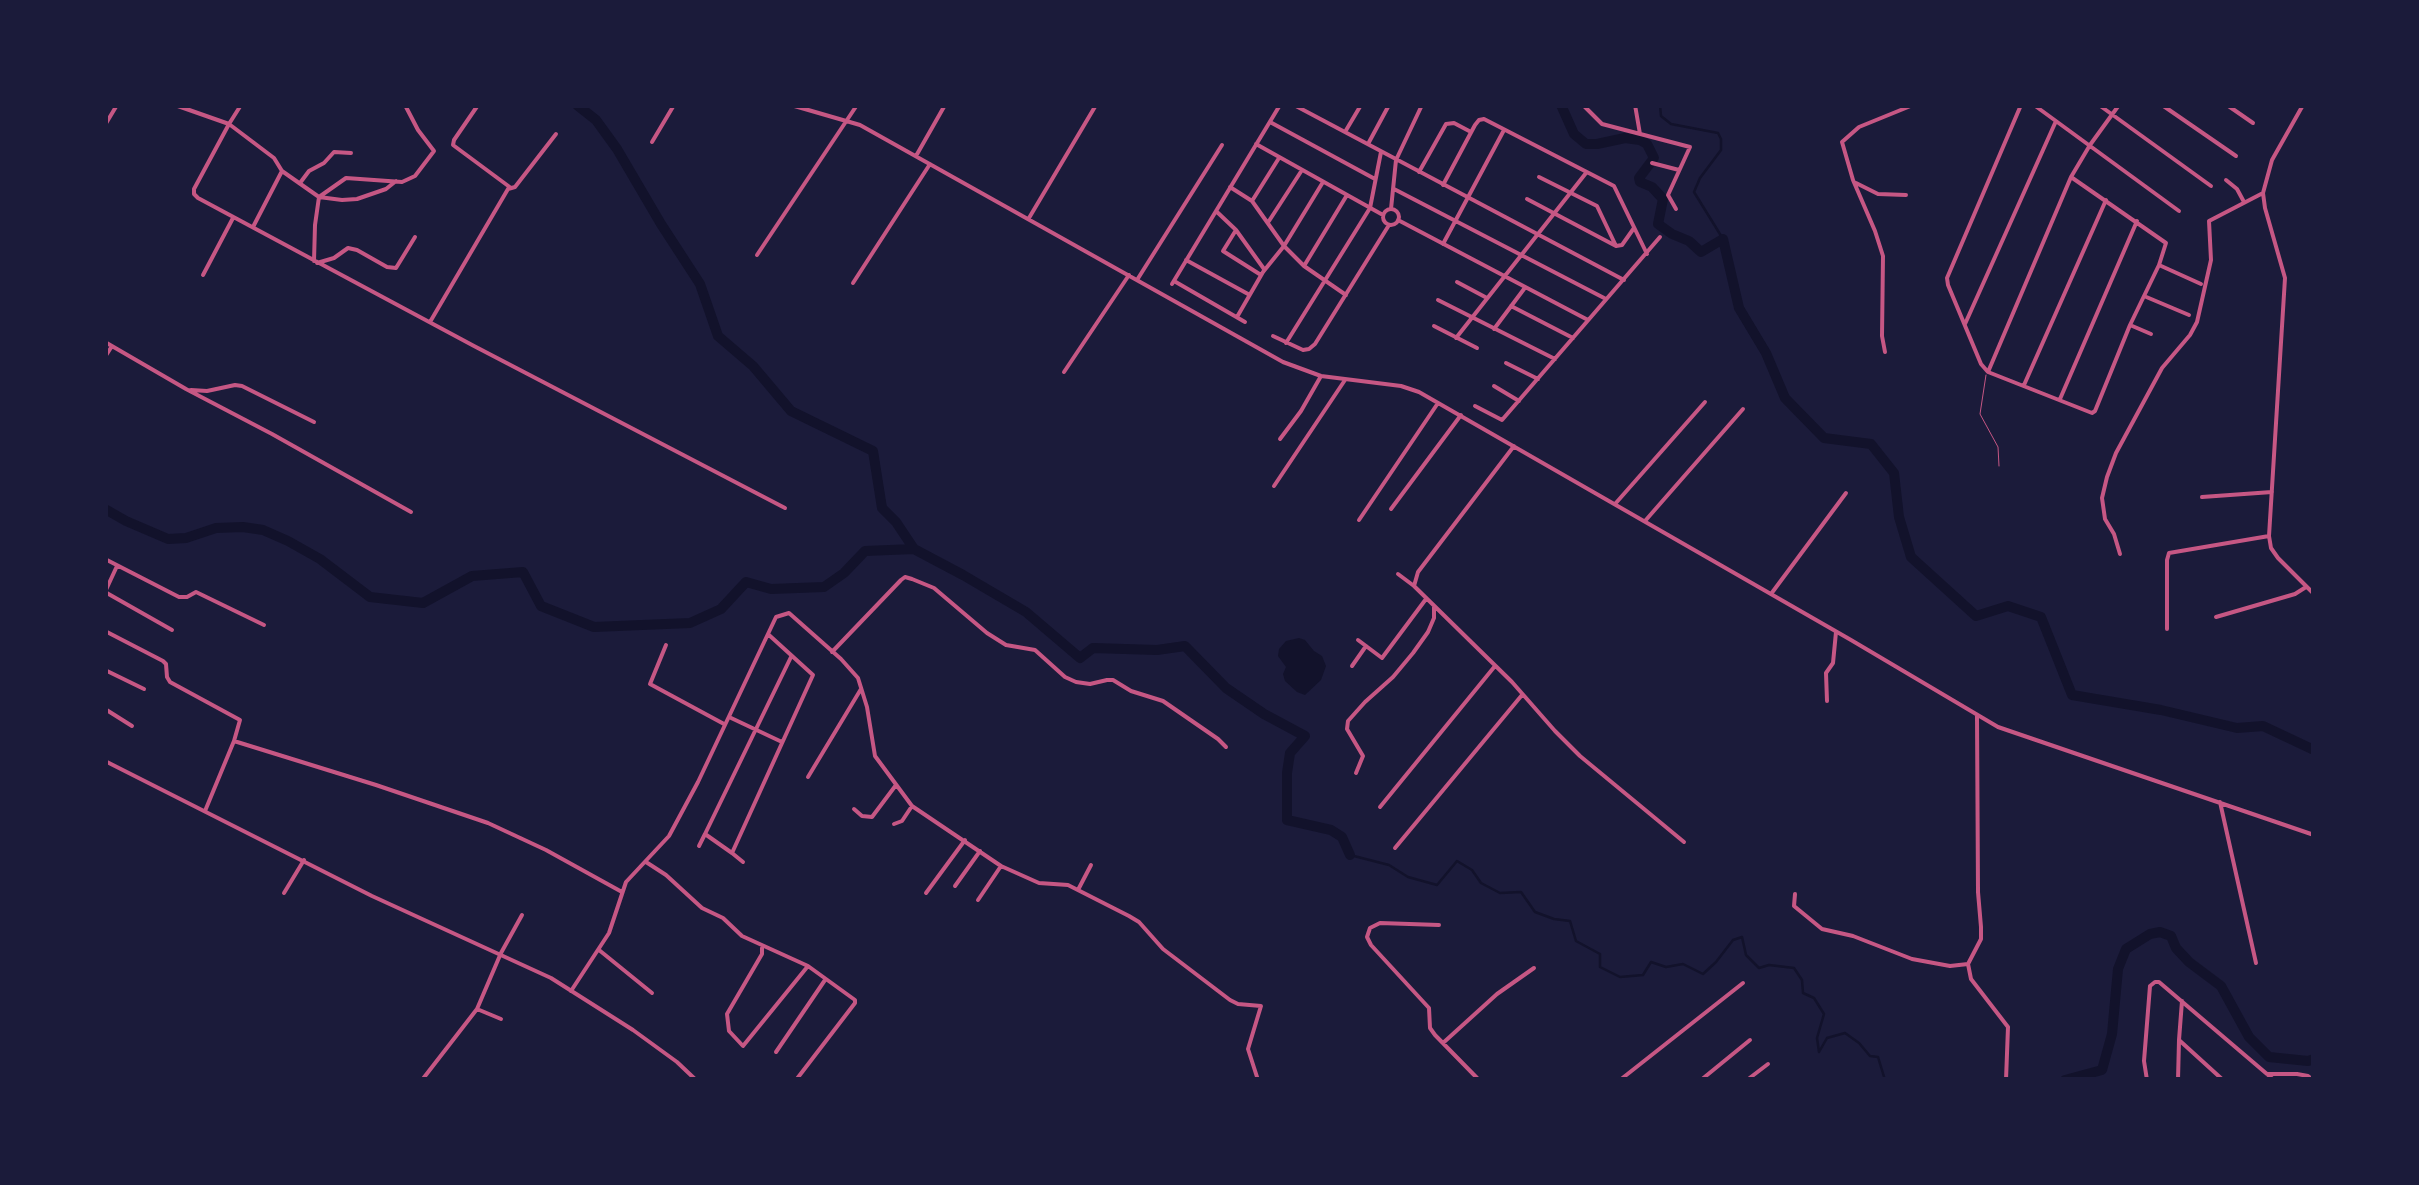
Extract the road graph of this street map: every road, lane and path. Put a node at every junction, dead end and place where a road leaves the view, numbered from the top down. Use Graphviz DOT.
graph roads {
  1 [pos="117,105"];
  2 [pos="174,105"];
  3 [pos="242,105"];
  4 [pos="405,105"];
  5 [pos="478,105"];
  6 [pos="674,105"];
  7 [pos="791,105"];
  8 [pos="858,105"];
  9 [pos="945,105"];
  10 [pos="1096,105"];
  11 [pos="1280,105"];
  12 [pos="1294,105"];
  13 [pos="1348,105"];
  14 [pos="1390,105"];
  15 [pos="1422,105"];
  16 [pos="1584,105"];
  17 [pos="1627,105"];
  18 [pos="1914,105"];
  19 [pos="2021,105"];
  20 [pos="2034,105"];
  21 [pos="2099,105"];
  22 [pos="2119,105"];
  23 [pos="2162,105"];
  24 [pos="2228,105"];
  25 [pos="2303,105"];
  26 [pos="1635,106"];
  27 [pos="1359,108"];
  28 [pos="2112,115"];
  29 [pos="848,121"];
  30 [pos="1270,122"];
  31 [pos="2056,122"];
  32 [pos="2253,123"];
  33 [pos="229,124"];
  34 [pos="105,126"];
  35 [pos="1504,130"];
  36 [pos="1345,132"];
  37 [pos="1471,132"];
  38 [pos="556,134"];
  39 [pos="1640,134"];
  40 [pos="652,142"];
  41 [pos="1256,144"];
  42 [pos="1368,144"];
  43 [pos="1222,145"];
  44 [pos="2090,145"];
  45 [pos="1381,152"];
  46 [pos="350,153"];
  47 [pos="916,156"];
  48 [pos="2236,156"];
  49 [pos="1279,158"];
  50 [pos="1396,160"];
  51 [pos="1652,163"];
  52 [pos="930,164"];
  53 [pos="282,170"];
  54 [pos="1302,170"];
  55 [pos="1679,170"];
  56 [pos="1419,172"];
  57 [pos="1586,172"];
  58 [pos="1539,177"];
  59 [pos="2072,177"];
  60 [pos="1375,179"];
  61 [pos="1852,180"];
  62 [pos="2226,180"];
  63 [pos="396,181"];
  64 [pos="1323,182"];
  65 [pos="300,183"];
  66 [pos="1443,185"];
  67 [pos="2211,186"];
  68 [pos="1230,187"];
  69 [pos="511,188"];
  70 [pos="1394,189"];
  71 [pos="2264,193"];
  72 [pos="1572,194"];
  73 [pos="1348,195"];
  74 [pos="1906,195"];
  75 [pos="319,197"];
  76 [pos="1467,198"];
  77 [pos="1528,199"];
  78 [pos="2106,200"];
  79 [pos="1252,201"];
  80 [pos="2244,202"];
  81 [pos="1370,208"];
  82 [pos="1391,209"];
  83 [pos="1676,209"];
  84 [pos="2179,210"];
  85 [pos="1216,211"];
  86 [pos="1383,214"];
  87 [pos="1555,214"];
  88 [pos="233,217"];
  89 [pos="1029,218"];
  90 [pos="1398,220"];
  91 [pos="1269,222"];
  92 [pos="1454,222"];
  93 [pos="2136,222"];
  94 [pos="1390,225"];
  95 [pos="253,227"];
  96 [pos="1634,228"];
  97 [pos="1236,230"];
  98 [pos="1538,235"];
  99 [pos="415,237"];
  100 [pos="1660,237"];
  101 [pos="1443,244"];
  102 [pos="1284,246"];
  103 [pos="1616,246"];
  104 [pos="757,254"];
  105 [pos="1646,254"];
  106 [pos="1521,256"];
  107 [pos="1186,260"];
  108 [pos="316,262"];
  109 [pos="2159,265"];
  110 [pos="1304,266"];
  111 [pos="1263,272"];
  112 [pos="1129,275"];
  113 [pos="202,276"];
  114 [pos="1504,276"];
  115 [pos="1136,280"];
  116 [pos="1624,280"];
  117 [pos="1324,281"];
  118 [pos="1456,282"];
  119 [pos="853,283"];
  120 [pos="2201,284"];
  121 [pos="1526,287"];
  122 [pos="1346,295"];
  123 [pos="1250,296"];
  124 [pos="2144,296"];
  125 [pos="1487,298"];
  126 [pos="1606,299"];
  127 [pos="1438,300"];
  128 [pos="1511,306"];
  129 [pos="2190,315"];
  130 [pos="1237,318"];
  131 [pos="1472,318"];
  132 [pos="1588,320"];
  133 [pos="430,322"];
  134 [pos="1245,322"];
  135 [pos="1965,324"];
  136 [pos="2130,325"];
  137 [pos="1434,326"];
  138 [pos="1494,329"];
  139 [pos="2151,334"];
  140 [pos="1273,336"];
  141 [pos="1456,338"];
  142 [pos="1572,338"];
  143 [pos="105,342"];
  144 [pos="1286,343"];
  145 [pos="112,346"];
  146 [pos="1477,348"];
  147 [pos="1885,352"];
  148 [pos="105,356"];
  149 [pos="1554,359"];
  150 [pos="1506,364"];
  151 [pos="1064,372"];
  152 [pos="1988,372"];
  153 [pos="1321,376"];
  154 [pos="1538,379"];
  155 [pos="1345,380"];
  156 [pos="2024,385"];
  157 [pos="1494,386"];
  158 [pos="186,389"];
  159 [pos="2060,399"];
  160 [pos="1519,401"];
  161 [pos="1705,402"];
  162 [pos="1438,403"];
  163 [pos="1476,406"];
  164 [pos="1743,409"];
  165 [pos="1461,415"];
  166 [pos="314,422"];
  167 [pos="1280,439"];
  168 [pos="1514,446"];
  169 [pos="2000,466"];
  170 [pos="1274,486"];
  171 [pos="2272,492"];
  172 [pos="1846,493"];
  173 [pos="2202,497"];
  174 [pos="1615,504"];
  175 [pos="784,508"];
  176 [pos="1391,509"];
  177 [pos="411,512"];
  178 [pos="1359,520"];
  179 [pos="1646,521"];
  180 [pos="2269,536"];
  181 [pos="2120,554"];
  182 [pos="105,559"];
  183 [pos="117,566"];
  184 [pos="1398,574"];
  185 [pos="1414,586"];
  186 [pos="2307,587"];
  187 [pos="1772,594"];
  188 [pos="2314,594"];
  189 [pos="1426,598"];
  190 [pos="1434,605"];
  191 [pos="2216,617"];
  192 [pos="264,625"];
  193 [pos="2167,629"];
  194 [pos="172,630"];
  195 [pos="105,631"];
  196 [pos="1836,632"];
  197 [pos="768,634"];
  198 [pos="1358,640"];
  199 [pos="666,645"];
  200 [pos="1366,646"];
  201 [pos="832,652"];
  202 [pos="792,657"];
  203 [pos="1352,666"];
  204 [pos="1495,666"];
  205 [pos="105,670"];
  206 [pos="144,689"];
  207 [pos="862,689"];
  208 [pos="1522,695"];
  209 [pos="1827,701"];
  210 [pos="105,709"];
  211 [pos="1977,716"];
  212 [pos="729,717"];
  213 [pos="725,724"];
  214 [pos="132,726"];
  215 [pos="755,729"];
  216 [pos="234,741"];
  217 [pos="782,742"];
  218 [pos="1226,747"];
  219 [pos="105,761"];
  220 [pos="1356,772"];
  221 [pos="808,777"];
  222 [pos="896,785"];
  223 [pos="2220,802"];
  224 [pos="912,806"];
  225 [pos="1380,806"];
  226 [pos="854,809"];
  227 [pos="205,812"];
  228 [pos="894,824"];
  229 [pos="705,834"];
  230 [pos="2314,834"];
  231 [pos="964,840"];
  232 [pos="1684,842"];
  233 [pos="698,846"];
  234 [pos="1395,848"];
  235 [pos="980,851"];
  236 [pos="732,852"];
  237 [pos="304,860"];
  238 [pos="646,862"];
  239 [pos="743,862"];
  240 [pos="1091,865"];
  241 [pos="1002,866"];
  242 [pos="955,886"];
  243 [pos="1079,889"];
  244 [pos="622,892"];
  245 [pos="284,893"];
  246 [pos="926,893"];
  247 [pos="1795,894"];
  248 [pos="978,900"];
  249 [pos="522,915"];
  250 [pos="1439,924"];
  251 [pos="762,946"];
  252 [pos="599,950"];
  253 [pos="501,953"];
  254 [pos="2256,963"];
  255 [pos="1968,964"];
  256 [pos="808,966"];
  257 [pos="1534,968"];
  258 [pos="825,980"];
  259 [pos="1743,984"];
  260 [pos="572,990"];
  261 [pos="652,992"];
  262 [pos="2182,1001"];
  263 [pos="476,1009"];
  264 [pos="501,1018"];
  265 [pos="1750,1040"];
  266 [pos="2178,1040"];
  267 [pos="1443,1043"];
  268 [pos="776,1052"];
  269 [pos="1768,1064"];
  270 [pos="2267,1074"];
  271 [pos="422,1080"];
  272 [pos="696,1080"];
  273 [pos="796,1080"];
  274 [pos="1258,1080"];
  275 [pos="1480,1080"];
  276 [pos="1620,1080"];
  277 [pos="1701,1080"];
  278 [pos="1747,1080"];
  279 [pos="2006,1080"];
  280 [pos="2147,1080"];
  281 [pos="2178,1080"];
  282 [pos="2223,1080"];
  283 [pos="2274,1080"];
  284 [pos="2313,1080"];
  1 -- 34 [label="street"];
  2 -- 33 [label="street"];
  3 -- 33 [label="street"];
  4 -- 63 [label="street"];
  5 -- 69 [label="street"];
  6 -- 40 [label="street"];
  7 -- 29 [label="street"];
  8 -- 29 [label="street"];
  9 -- 47 [label="street"];
  10 -- 89 [label="street"];
  11 -- 30 [label="street"];
  12 -- 36 [label="street"];
  13 -- 27 [label="street"];
  14 -- 42 [label="street"];
  15 -- 50 [label="street"];
  16 -- 39 [label="street"];
  17 -- 26 [label="street"];
  18 -- 61 [label="street"];
  19 -- 135 [label="street"];
  20 -- 31 [label="street"];
  21 -- 28 [label="street"];
  22 -- 28 [label="street"];
  23 -- 48 [label="street"];
  24 -- 32 [label="street"];
  25 -- 71 [label="street"];
  26 -- 39 [label="street"];
  27 -- 36 [label="street"];
  28 -- 44 [label="street"];
  28 -- 67 [label="street"];
  29 -- 47 [label="street"];
  29 -- 104 [label="street"];
  30 -- 41 [label="street"];
  30 -- 60 [label="street"];
  31 -- 44 [label="street"];
  31 -- 135 [label="street"];
  33 -- 53 [label="street"];
  33 -- 88 [label="street"];
  35 -- 37 [label="street"];
  35 -- 57 [label="street"];
  35 -- 76 [label="street"];
  36 -- 42 [label="street"];
  37 -- 56 [label="street"];
  37 -- 66 [label="street"];
  38 -- 69 [label="street"];
  39 -- 55 [label="street"];
  41 -- 49 [label="street"];
  41 -- 68 [label="street"];
  42 -- 45 [label="street"];
  43 -- 115 [label="street"];
  44 -- 59 [label="street"];
  44 -- 84 [label="street"];
  45 -- 50 [label="street"];
  45 -- 60 [label="street"];
  46 -- 65 [label="street"];
  47 -- 52 [label="street"];
  49 -- 54 [label="street"];
  49 -- 79 [label="street"];
  50 -- 56 [label="street"];
  50 -- 70 [label="street"];
  51 -- 55 [label="street"];
  52 -- 89 [label="street"];
  52 -- 119 [label="street"];
  53 -- 65 [label="street"];
  53 -- 95 [label="street"];
  54 -- 64 [label="street"];
  54 -- 91 [label="street"];
  55 -- 83 [label="street"];
  56 -- 66 [label="street"];
  57 -- 72 [label="street"];
  57 -- 96 [label="street"];
  58 -- 72 [label="street"];
  59 -- 78 [label="street"];
  59 -- 152 [label="street"];
  60 -- 81 [label="street"];
  61 -- 74 [label="street"];
  61 -- 147 [label="street"];
  62 -- 80 [label="street"];
  63 -- 75 [label="street"];
  63 -- 75 [label="street"];
  64 -- 73 [label="street"];
  64 -- 102 [label="street"];
  65 -- 75 [label="street"];
  66 -- 76 [label="street"];
  68 -- 79 [label="street"];
  68 -- 85 [label="street"];
  69 -- 133 [label="street"];
  70 -- 82 [label="street"];
  70 -- 92 [label="street"];
  71 -- 80 [label="street"];
  71 -- 171 [label="street"];
  72 -- 87 [label="street"];
  72 -- 103 [label="street"];
  73 -- 81 [label="street"];
  73 -- 110 [label="street"];
  75 -- 108 [label="street"];
  76 -- 92 [label="street"];
  76 -- 98 [label="street"];
  77 -- 87 [label="street"];
  78 -- 93 [label="street"];
  78 -- 156 [label="street"];
  79 -- 91 [label="street"];
  80 -- 181 [label="street"];
  81 -- 86 [label="street"];
  81 -- 117 [label="street"];
  82 -- 86 [label="street"];
  82 -- 90 [label="street"];
  85 -- 97 [label="street"];
  85 -- 107 [label="street"];
  86 -- 94 [label="street"];
  87 -- 98 [label="street"];
  87 -- 103 [label="street"];
  88 -- 95 [label="street"];
  88 -- 113 [label="street"];
  89 -- 112 [label="street"];
  90 -- 94 [label="street"];
  90 -- 101 [label="street"];
  91 -- 102 [label="street"];
  92 -- 101 [label="street"];
  92 -- 106 [label="street"];
  93 -- 109 [label="street"];
  93 -- 159 [label="street"];
  94 -- 122 [label="street"];
  95 -- 108 [label="street"];
  96 -- 103 [label="street"];
  96 -- 105 [label="street"];
  97 -- 111 [label="street"];
  97 -- 111 [label="street"];
  98 -- 106 [label="street"];
  98 -- 116 [label="street"];
  99 -- 108 [label="street"];
  100 -- 105 [label="street"];
  101 -- 114 [label="street"];
  102 -- 110 [label="street"];
  102 -- 111 [label="street"];
  105 -- 116 [label="street"];
  106 -- 114 [label="street"];
  106 -- 126 [label="street"];
  107 -- 123 [label="street"];
  107 -- 130 [label="street"];
  108 -- 133 [label="street"];
  109 -- 120 [label="street"];
  109 -- 124 [label="street"];
  110 -- 117 [label="street"];
  111 -- 123 [label="street"];
  112 -- 115 [label="street"];
  112 -- 151 [label="street"];
  114 -- 121 [label="street"];
  114 -- 125 [label="street"];
  115 -- 153 [label="street"];
  116 -- 126 [label="street"];
  117 -- 122 [label="street"];
  117 -- 144 [label="street"];
  118 -- 125 [label="street"];
  121 -- 128 [label="street"];
  121 -- 132 [label="street"];
  122 -- 144 [label="street"];
  123 -- 130 [label="street"];
  124 -- 129 [label="street"];
  124 -- 136 [label="street"];
  125 -- 131 [label="street"];
  126 -- 132 [label="street"];
  127 -- 131 [label="street"];
  128 -- 138 [label="street"];
  128 -- 142 [label="street"];
  130 -- 134 [label="street"];
  131 -- 138 [label="street"];
  131 -- 141 [label="street"];
  132 -- 142 [label="street"];
  133 -- 175 [label="street"];
  135 -- 152 [label="street"];
  136 -- 139 [label="street"];
  136 -- 159 [label="street"];
  137 -- 141 [label="street"];
  138 -- 149 [label="street"];
  140 -- 144 [label="street"];
  141 -- 146 [label="street"];
  142 -- 149 [label="street"];
  143 -- 145 [label="street"];
  145 -- 148 [label="street"];
  145 -- 158 [label="street"];
  149 -- 154 [label="street"];
  150 -- 154 [label="street"];
  152 -- 156 [label="street"];
  152 -- 169 [label="lane"];
  153 -- 155 [label="street"];
  153 -- 167 [label="street"];
  154 -- 160 [label="street"];
  155 -- 162 [label="street"];
  155 -- 170 [label="street"];
  156 -- 159 [label="street"];
  157 -- 160 [label="street"];
  158 -- 166 [label="street"];
  158 -- 177 [label="street"];
  160 -- 163 [label="street"];
  161 -- 174 [label="street"];
  162 -- 165 [label="street"];
  162 -- 178 [label="street"];
  164 -- 179 [label="street"];
  165 -- 168 [label="street"];
  165 -- 176 [label="street"];
  168 -- 174 [label="street"];
  168 -- 185 [label="street"];
  171 -- 173 [label="street"];
  171 -- 180 [label="street"];
  172 -- 187 [label="street"];
  174 -- 179 [label="street"];
  179 -- 187 [label="street"];
  180 -- 186 [label="street"];
  180 -- 193 [label="street"];
  182 -- 183 [label="street"];
  183 -- 192 [label="street"];
  183 -- 194 [label="street"];
  184 -- 185 [label="street"];
  185 -- 189 [label="street"];
  186 -- 188 [label="street"];
  186 -- 191 [label="street"];
  187 -- 196 [label="street"];
  189 -- 190 [label="street"];
  189 -- 200 [label="street"];
  190 -- 204 [label="street"];
  190 -- 220 [label="street"];
  195 -- 216 [label="street"];
  196 -- 209 [label="street"];
  196 -- 211 [label="street"];
  197 -- 201 [label="street"];
  197 -- 202 [label="street"];
  197 -- 212 [label="street"];
  198 -- 200 [label="street"];
  199 -- 213 [label="street"];
  200 -- 203 [label="street"];
  201 -- 207 [label="street"];
  201 -- 218 [label="street"];
  202 -- 215 [label="street"];
  202 -- 217 [label="street"];
  204 -- 208 [label="street"];
  204 -- 225 [label="street"];
  205 -- 206 [label="street"];
  207 -- 221 [label="street"];
  207 -- 222 [label="street"];
  208 -- 232 [label="street"];
  208 -- 234 [label="street"];
  210 -- 214 [label="street"];
  211 -- 223 [label="street"];
  211 -- 255 [label="street"];
  212 -- 213 [label="street"];
  212 -- 215 [label="street"];
  213 -- 238 [label="street"];
  215 -- 217 [label="street"];
  215 -- 229 [label="street"];
  216 -- 227 [label="street"];
  216 -- 244 [label="street"];
  217 -- 236 [label="street"];
  219 -- 227 [label="street"];
  222 -- 224 [label="street"];
  222 -- 226 [label="street"];
  223 -- 230 [label="street"];
  223 -- 254 [label="street"];
  224 -- 228 [label="street"];
  224 -- 231 [label="street"];
  227 -- 237 [label="street"];
  229 -- 233 [label="street"];
  229 -- 236 [label="street"];
  231 -- 235 [label="street"];
  231 -- 246 [label="street"];
  235 -- 241 [label="street"];
  235 -- 242 [label="street"];
  236 -- 239 [label="street"];
  237 -- 245 [label="street"];
  237 -- 253 [label="street"];
  238 -- 244 [label="street"];
  238 -- 251 [label="street"];
  240 -- 243 [label="street"];
  241 -- 243 [label="street"];
  241 -- 248 [label="street"];
  243 -- 274 [label="street"];
  244 -- 252 [label="street"];
  247 -- 255 [label="street"];
  249 -- 253 [label="street"];
  250 -- 267 [label="street"];
  251 -- 256 [label="street"];
  251 -- 256 [label="street"];
  252 -- 260 [label="street"];
  252 -- 261 [label="street"];
  253 -- 260 [label="street"];
  253 -- 263 [label="street"];
  255 -- 279 [label="street"];
  256 -- 258 [label="street"];
  257 -- 267 [label="street"];
  258 -- 268 [label="street"];
  258 -- 273 [label="street"];
  259 -- 276 [label="street"];
  260 -- 272 [label="street"];
  262 -- 266 [label="street"];
  262 -- 270 [label="street"];
  262 -- 280 [label="street"];
  263 -- 264 [label="street"];
  263 -- 271 [label="street"];
  265 -- 277 [label="street"];
  266 -- 281 [label="street"];
  266 -- 282 [label="street"];
  267 -- 275 [label="street"];
  269 -- 278 [label="street"];
  270 -- 283 [label="street"];
  270 -- 284 [label="street"];
}
